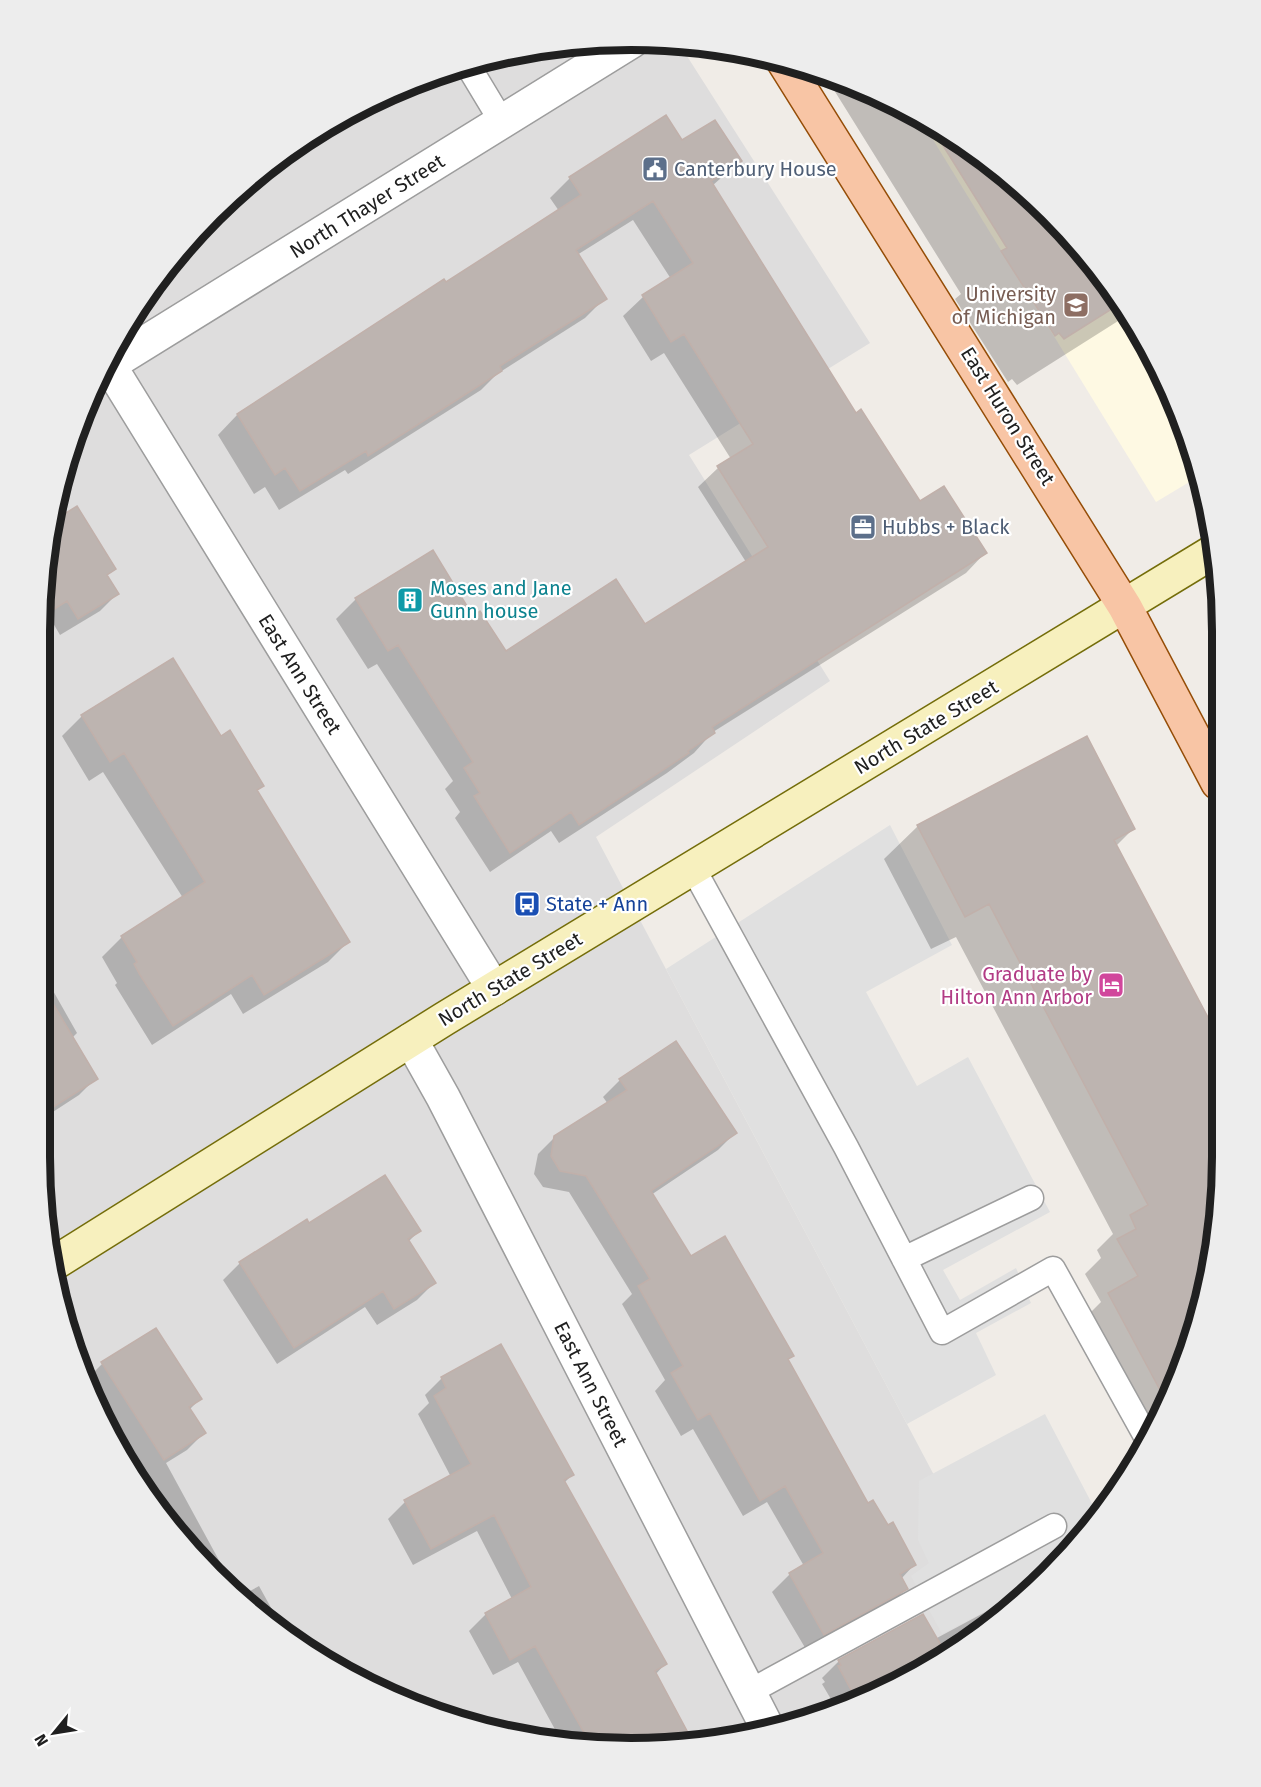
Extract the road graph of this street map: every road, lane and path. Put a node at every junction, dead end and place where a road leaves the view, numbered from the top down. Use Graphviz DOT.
graph roads {
  1 [pos="617,50"];
  2 [pos="472,72"];
  3 [pos="790,72"];
  4 [pos="502,122"];
  5 [pos="118,357"];
  6 [pos="110,373"];
  7 [pos="1207,556"];
  8 [pos="1125,607"];
  9 [pos="1211,770"];
  10 [pos="693,868"];
  11 [pos="494,989"];
  12 [pos="411,1040"];
  13 [pos="1031,1198"];
  14 [pos="59,1260"];
  15 [pos="904,1260"];
  16 [pos="1143,1431"];
  17 [pos="1054,1526"];
  18 [pos="749,1692"];
  19 [pos="764,1722"];
  1 -- 4 [label="street, North Thayer Street"];
  2 -- 4 [label="lane"];
  3 -- 8 [label="main road, East Huron Street"];
  4 -- 5 [label="street, North Thayer Street"];
  6 -- 11 [label="street, East Ann Street"];
  7 -- 8 [label="street, North State Street"];
  8 -- 9 [label="main road, East Huron Street"];
  8 -- 10 [label="street, North State Street"];
  10 -- 11 [label="street, North State Street"];
  10 -- 15 [label="lane"];
  11 -- 12 [label="street, North State Street"];
  12 -- 14 [label="street, North State Street"];
  12 -- 18 [label="street, East Ann Street"];
  13 -- 15 [label="lane"];
  15 -- 16 [label="lane"];
  17 -- 18 [label="lane"];
  18 -- 19 [label="street, East Ann Street"];
}
